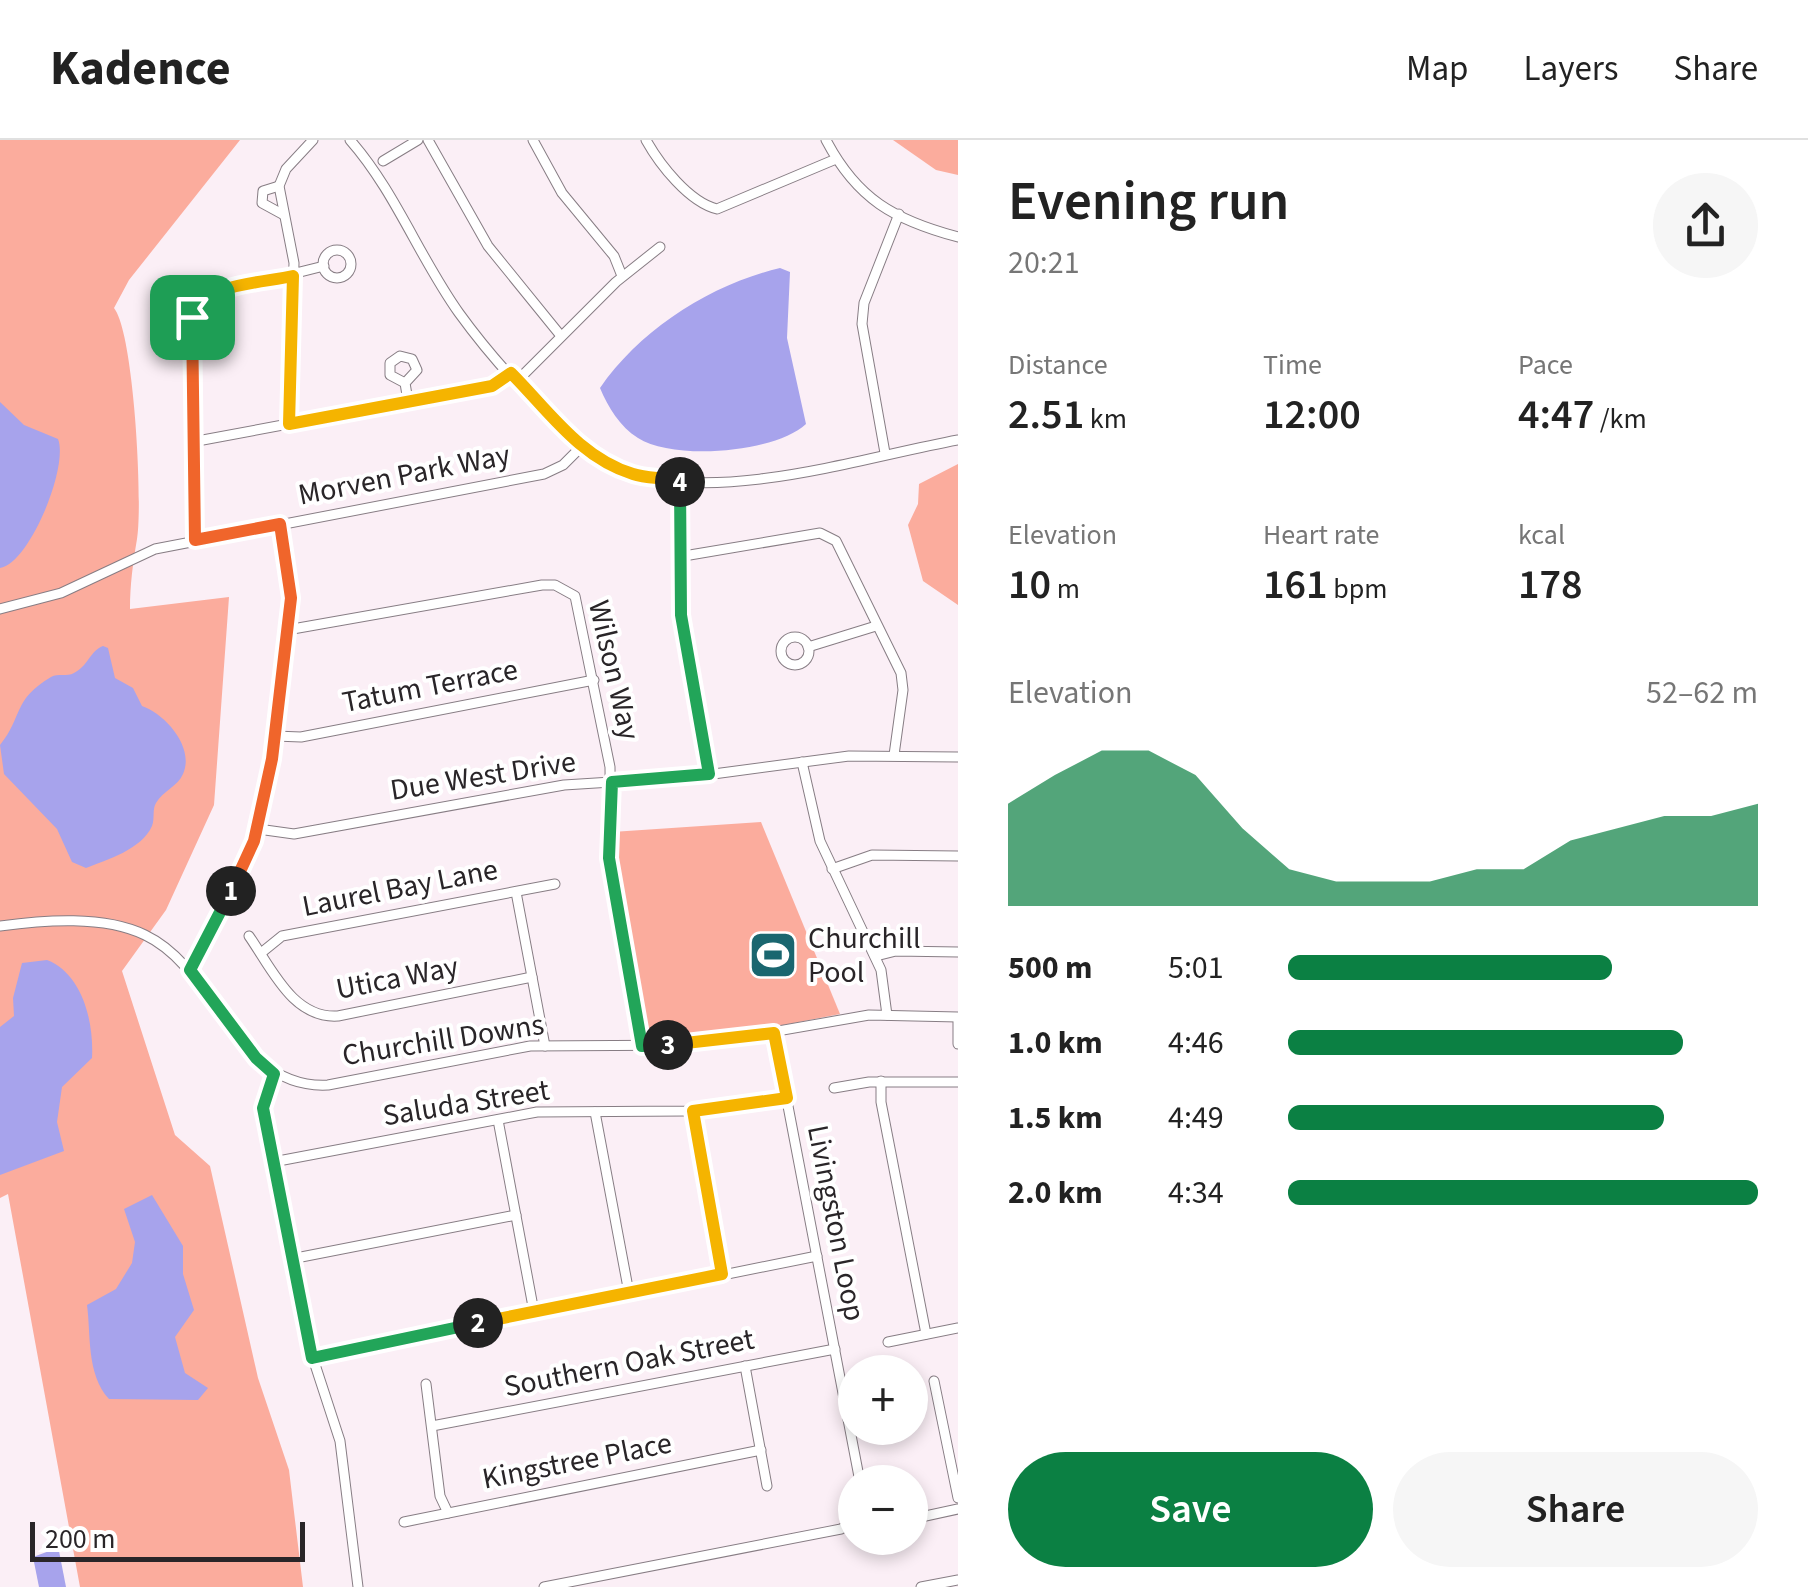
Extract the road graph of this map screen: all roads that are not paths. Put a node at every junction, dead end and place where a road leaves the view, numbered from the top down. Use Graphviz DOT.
graph roads {
  1 [pos="313,140"];
  2 [pos="350,140"];
  3 [pos="418,140"];
  4 [pos="428,140"];
  5 [pos="533,140"];
  6 [pos="646,140"];
  7 [pos="826,140"];
  8 [pos="836,159"];
  9 [pos="383,161"];
  10 [pos="278,186"];
  11 [pos="899,214"];
  12 [pos="284,216"];
  13 [pos="958,237"];
  14 [pos="660,248"];
  15 [pos="324,266"];
  16 [pos="293,276"];
  17 [pos="622,276"];
  18 [pos="214,294"];
  19 [pos="193,311"];
  20 [pos="561,336"];
  21 [pos="514,376"];
  22 [pos="405,383"];
  23 [pos="408,402"];
  24 [pos="289,424"];
  25 [pos="958,440"];
  26 [pos="192,442"];
  27 [pos="582,446"];
  28 [pos="886,454"];
  29 [pos="680,480"];
  30 [pos="280,524"];
  31 [pos="195,540"];
  32 [pos="678,557"];
  33 [pos="0,609"];
  34 [pos="876,626"];
  35 [pos="287,630"];
  36 [pos="808,647"];
  37 [pos="594,680"];
  38 [pos="275,736"];
  39 [pos="894,755"];
  40 [pos="958,757"];
  41 [pos="802,762"];
  42 [pos="709,774"];
  43 [pos="612,782"];
  44 [pos="258,828"];
  45 [pos="958,856"];
  46 [pos="832,869"];
  47 [pos="555,884"];
  48 [pos="516,892"];
  49 [pos="0,926"];
  50 [pos="249,936"];
  51 [pos="958,952"];
  52 [pos="261,953"];
  53 [pos="876,956"];
  54 [pos="190,970"];
  55 [pos="532,978"];
  56 [pos="887,1015"];
  57 [pos="958,1018"];
  58 [pos="774,1033"];
  59 [pos="958,1044"];
  60 [pos="545,1046"];
  61 [pos="642,1046"];
  62 [pos="274,1074"];
  63 [pos="880,1082"];
  64 [pos="958,1082"];
  65 [pos="834,1088"];
  66 [pos="787,1098"];
  67 [pos="693,1111"];
  68 [pos="595,1112"];
  69 [pos="498,1120"];
  70 [pos="273,1162"];
  71 [pos="516,1215"];
  72 [pos="817,1256"];
  73 [pos="291,1259"];
  74 [pos="722,1274"];
  75 [pos="629,1292"];
  76 [pos="534,1312"];
  77 [pos="958,1328"];
  78 [pos="926,1334"];
  79 [pos="888,1342"];
  80 [pos="835,1349"];
  81 [pos="312,1358"];
  82 [pos="745,1366"];
  83 [pos="934,1381"];
  84 [pos="426,1384"];
  85 [pos="958,1420"];
  86 [pos="943,1423"];
  87 [pos="432,1426"];
  88 [pos="761,1450"];
  89 [pos="857,1465"];
  90 [pos="767,1486"];
  91 [pos="958,1498"];
  92 [pos="958,1510"];
  93 [pos="448,1513"];
  94 [pos="928,1515"];
  95 [pos="404,1522"];
  96 [pos="838,1529"];
  97 [pos="958,1580"];
  98 [pos="358,1587"];
  99 [pos="544,1587"];
  100 [pos="921,1587"];
  1 -- 10 [label="street"];
  2 -- 21 [label="street"];
  3 -- 9 [label="street"];
  4 -- 20 [label="street"];
  5 -- 17 [label="street"];
  6 -- 8 [label="street"];
  7 -- 8 [label="street"];
  8 -- 11 [label="street"];
  10 -- 12 [label="street"];
  10 -- 12 [label="street"];
  11 -- 13 [label="street"];
  11 -- 28 [label="street"];
  12 -- 16 [label="street"];
  14 -- 17 [label="street"];
  15 -- 16 [label="street"];
  16 -- 18 [label="street"];
  16 -- 24 [label="street"];
  17 -- 20 [label="street"];
  18 -- 19 [label="street"];
  18 -- 19 [label="street"];
  19 -- 26 [label="street"];
  20 -- 21 [label="street"];
  21 -- 23 [label="street"];
  21 -- 27 [label="street"];
  22 -- 23 [label="street"];
  23 -- 24 [label="street"];
  24 -- 26 [label="street"];
  25 -- 28 [label="street"];
  26 -- 31 [label="street"];
  27 -- 29 [label="street"];
  27 -- 30 [label="street, Morven Park Way"];
  28 -- 29 [label="street"];
  29 -- 32 [label="street"];
  30 -- 31 [label="street, Morven Park Way"];
  30 -- 35 [label="street"];
  31 -- 33 [label="street, Morven Park Way"];
  32 -- 34 [label="street"];
  32 -- 42 [label="street"];
  34 -- 36 [label="street"];
  34 -- 39 [label="street"];
  35 -- 37 [label="street, Wilson Way"];
  35 -- 38 [label="street"];
  37 -- 38 [label="street, Tatum Terrace"];
  37 -- 43 [label="street, Wilson Way"];
  38 -- 44 [label="street"];
  39 -- 40 [label="street, Due West Drive"];
  39 -- 41 [label="street, Due West Drive"];
  41 -- 42 [label="street, Due West Drive"];
  41 -- 46 [label="street"];
  42 -- 43 [label="street, Due West Drive"];
  43 -- 44 [label="street, Due West Drive"];
  43 -- 61 [label="street, Wilson Way"];
  44 -- 54 [label="street"];
  45 -- 46 [label="street"];
  46 -- 53 [label="street"];
  47 -- 48 [label="street, Laurel Bay Lane"];
  48 -- 52 [label="street, Laurel Bay Lane"];
  48 -- 55 [label="street"];
  49 -- 54 [label="street"];
  50 -- 52 [label="street, Utica Way"];
  51 -- 53 [label="street"];
  52 -- 55 [label="street, Utica Way"];
  53 -- 56 [label="street"];
  54 -- 62 [label="street"];
  55 -- 60 [label="street"];
  56 -- 57 [label="street, Churchill Downs"];
  56 -- 58 [label="street, Churchill Downs"];
  57 -- 59 [label="street"];
  58 -- 61 [label="street, Churchill Downs"];
  58 -- 66 [label="street, Livingston Loop"];
  60 -- 61 [label="street, Churchill Downs"];
  60 -- 62 [label="street, Churchill Downs"];
  62 -- 70 [label="street"];
  63 -- 64 [label="street"];
  63 -- 65 [label="street"];
  63 -- 78 [label="street"];
  66 -- 67 [label="street, Saluda Street"];
  66 -- 72 [label="street, Livingston Loop"];
  67 -- 68 [label="street, Saluda Street"];
  67 -- 74 [label="street"];
  68 -- 69 [label="street, Saluda Street"];
  68 -- 75 [label="street"];
  69 -- 70 [label="street, Saluda Street"];
  69 -- 71 [label="street"];
  70 -- 73 [label="street"];
  71 -- 73 [label="street"];
  71 -- 76 [label="street"];
  72 -- 74 [label="street"];
  72 -- 80 [label="street, Livingston Loop"];
  73 -- 81 [label="street"];
  74 -- 75 [label="street"];
  75 -- 76 [label="street"];
  76 -- 81 [label="street"];
  77 -- 78 [label="street"];
  78 -- 79 [label="street"];
  80 -- 82 [label="street, Southern Oak Street"];
  80 -- 89 [label="street, Livingston Loop"];
  81 -- 98 [label="street"];
  82 -- 87 [label="street, Southern Oak Street"];
  82 -- 88 [label="street"];
  83 -- 86 [label="street"];
  84 -- 87 [label="street"];
  85 -- 86 [label="street"];
  86 -- 91 [label="street"];
  87 -- 93 [label="street"];
  88 -- 90 [label="street"];
  88 -- 93 [label="street, Kingstree Place"];
  92 -- 94 [label="street"];
  93 -- 95 [label="street, Kingstree Place"];
  96 -- 99 [label="street"];
  97 -- 100 [label="street"];
}
